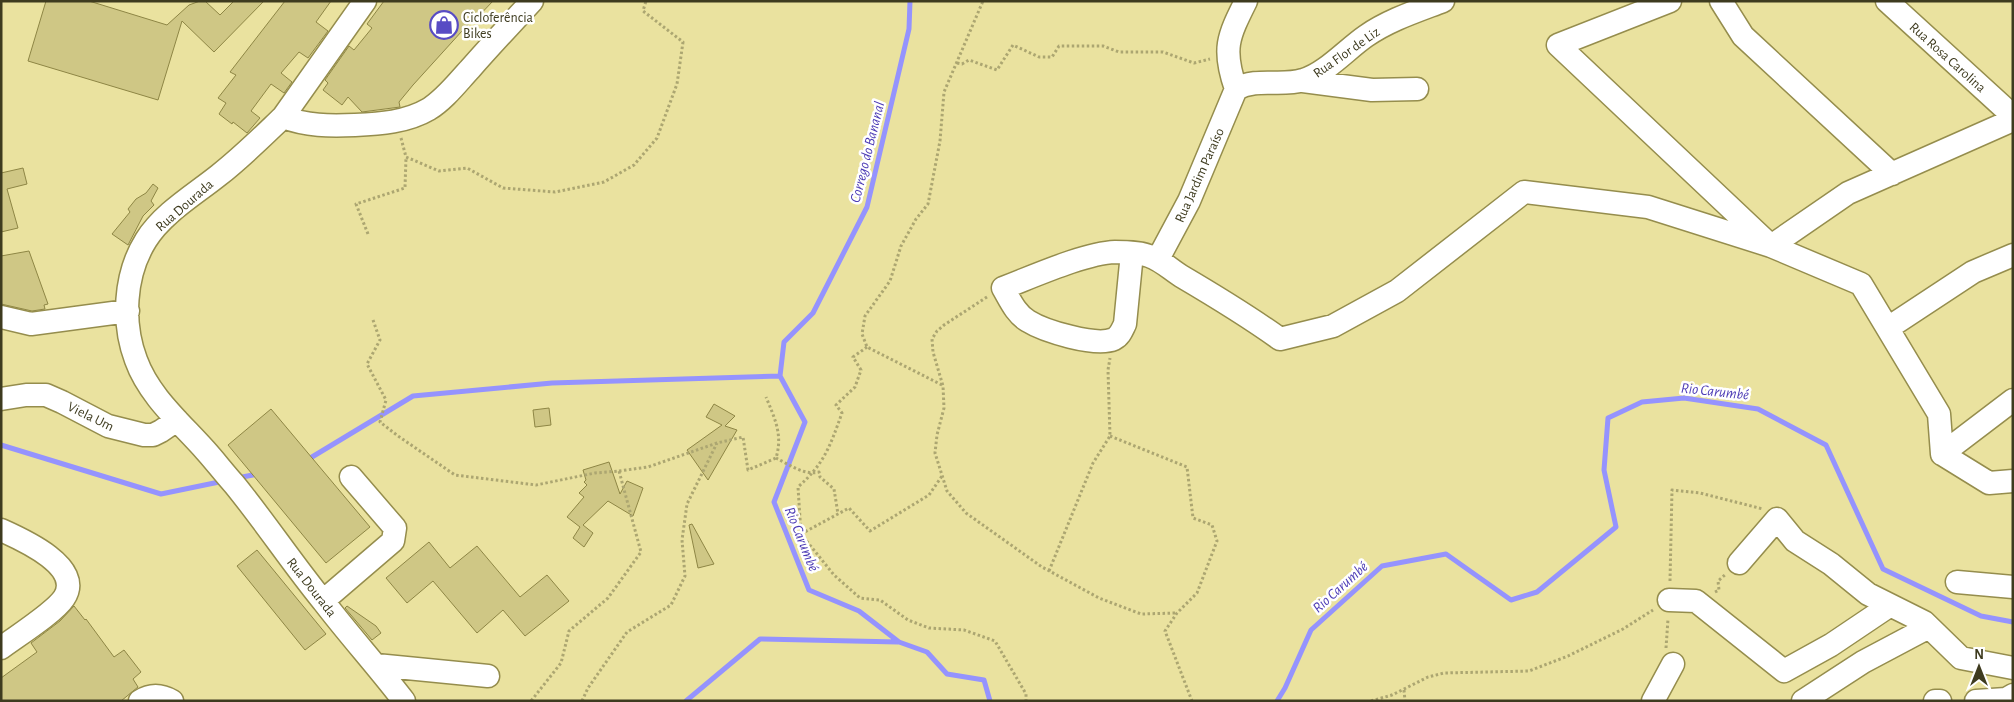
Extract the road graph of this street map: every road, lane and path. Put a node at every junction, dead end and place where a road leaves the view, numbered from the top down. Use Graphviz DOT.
graph roads {
  1 [pos="366,1"];
  2 [pos="532,1"];
  3 [pos="646,1"];
  4 [pos="983,1"];
  5 [pos="1246,1"];
  6 [pos="1443,1"];
  7 [pos="1670,1"];
  8 [pos="1721,1"];
  9 [pos="1887,1"];
  10 [pos="1347,51"];
  11 [pos="1227,56"];
  12 [pos="957,62"];
  13 [pos="1302,81"];
  14 [pos="1240,87"];
  15 [pos="1349,87"];
  16 [pos="1417,90"];
  17 [pos="2012,115"];
  18 [pos="283,117"];
  19 [pos="1892,174"];
  20 [pos="368,234"];
  21 [pos="1771,246"];
  22 [pos="1132,253"];
  23 [pos="2013,255"];
  24 [pos="1158,260"];
  25 [pos="1003,288"];
  26 [pos="128,311"];
  27 [pos="1,317"];
  28 [pos="373,320"];
  29 [pos="1888,328"];
  30 [pos="1114,339"];
  31 [pos="867,347"];
  32 [pos="943,386"];
  33 [pos="766,397"];
  34 [pos="1,398"];
  35 [pos="2013,400"];
  36 [pos="177,420"];
  37 [pos="1110,436"];
  38 [pos="717,443"];
  39 [pos="1942,454"];
  40 [pos="776,458"];
  41 [pos="619,471"];
  42 [pos="813,474"];
  43 [pos="942,476"];
  44 [pos="351,477"];
  45 [pos="2013,482"];
  46 [pos="838,514"];
  47 [pos="1777,519"];
  48 [pos="1,530"];
  49 [pos="801,534"];
  50 [pos="1738,563"];
  51 [pos="1049,571"];
  52 [pos="1957,582"];
  53 [pos="2013,587"];
  54 [pos="1669,600"];
  55 [pos="322,601"];
  56 [pos="1889,606"];
  57 [pos="1705,608"];
  58 [pos="1177,613"];
  59 [pos="1929,627"];
  60 [pos="1,648"];
  61 [pos="1670,657"];
  62 [pos="376,665"];
  63 [pos="2013,668"];
  64 [pos="488,676"];
  65 [pos="1404,690"];
  66 [pos="2013,695"];
  67 [pos="140,701"];
  68 [pos="172,701"];
  69 [pos="404,701"];
  70 [pos="531,701"];
  71 [pos="582,701"];
  72 [pos="1026,701"];
  73 [pos="1192,701"];
  74 [pos="1372,701"];
  75 [pos="1404,701"];
  76 [pos="1653,701"];
  77 [pos="1803,701"];
  78 [pos="1935,701"];
  79 [pos="1940,701"];
  80 [pos="1976,701"];
  1 -- 18 [label="street, Rua Dourada"];
  2 -- 18 [label="street"];
  3 -- 20 [label="path"];
  4 -- 12 [label="path"];
  5 -- 11 [label="street"];
  6 -- 10 [label="street, Rua Flor de Liz"];
  7 -- 21 [label="street"];
  8 -- 19 [label="street"];
  9 -- 17 [label="street, Rua Rosa Carolina"];
  10 -- 13 [label="street, Rua Flor de Liz"];
  10 -- 15 [label="street"];
  11 -- 12 [label="path"];
  11 -- 14 [label="street"];
  12 -- 31 [label="path"];
  13 -- 14 [label="street, Rua Flor de Liz"];
  13 -- 15 [label="street"];
  14 -- 24 [label="street, Rua Jardim Paraíso"];
  15 -- 16 [label="street"];
  17 -- 19 [label="street"];
  18 -- 26 [label="street, Rua Dourada"];
  19 -- 21 [label="street"];
  21 -- 24 [label="street"];
  21 -- 29 [label="street"];
  22 -- 24 [label="street"];
  22 -- 25 [label="street"];
  22 -- 30 [label="street"];
  23 -- 29 [label="street"];
  25 -- 30 [label="street"];
  25 -- 32 [label="path"];
  26 -- 27 [label="street"];
  26 -- 36 [label="street, Rua Dourada"];
  28 -- 41 [label="path"];
  29 -- 39 [label="street"];
  30 -- 37 [label="path"];
  31 -- 32 [label="path"];
  31 -- 42 [label="path"];
  32 -- 43 [label="path"];
  33 -- 40 [label="path"];
  34 -- 36 [label="street, Viela Um"];
  35 -- 39 [label="street"];
  36 -- 55 [label="street, Rua Dourada"];
  37 -- 51 [label="path"];
  37 -- 58 [label="path"];
  38 -- 40 [label="path"];
  38 -- 41 [label="path"];
  38 -- 71 [label="path"];
  39 -- 45 [label="street"];
  40 -- 42 [label="path"];
  41 -- 70 [label="path"];
  42 -- 46 [label="path"];
  42 -- 49 [label="path"];
  43 -- 46 [label="path"];
  43 -- 51 [label="path"];
  44 -- 55 [label="street"];
  46 -- 49 [label="path"];
  47 -- 50 [label="street"];
  47 -- 54 [label="path"];
  47 -- 56 [label="street"];
  48 -- 60 [label="street"];
  49 -- 72 [label="path"];
  50 -- 57 [label="path"];
  51 -- 58 [label="path"];
  52 -- 53 [label="street"];
  54 -- 57 [label="street"];
  54 -- 61 [label="path"];
  54 -- 65 [label="path"];
  55 -- 62 [label="street, Rua Dourada"];
  56 -- 57 [label="street"];
  56 -- 59 [label="street"];
  58 -- 73 [label="path"];
  59 -- 63 [label="street"];
  59 -- 77 [label="street"];
  61 -- 76 [label="street"];
  62 -- 64 [label="street"];
  62 -- 69 [label="street, Rua Dourada"];
  65 -- 74 [label="path"];
  65 -- 75 [label="path"];
  66 -- 80 [label="street"];
  67 -- 68 [label="street"];
  78 -- 79 [label="street"];
}
